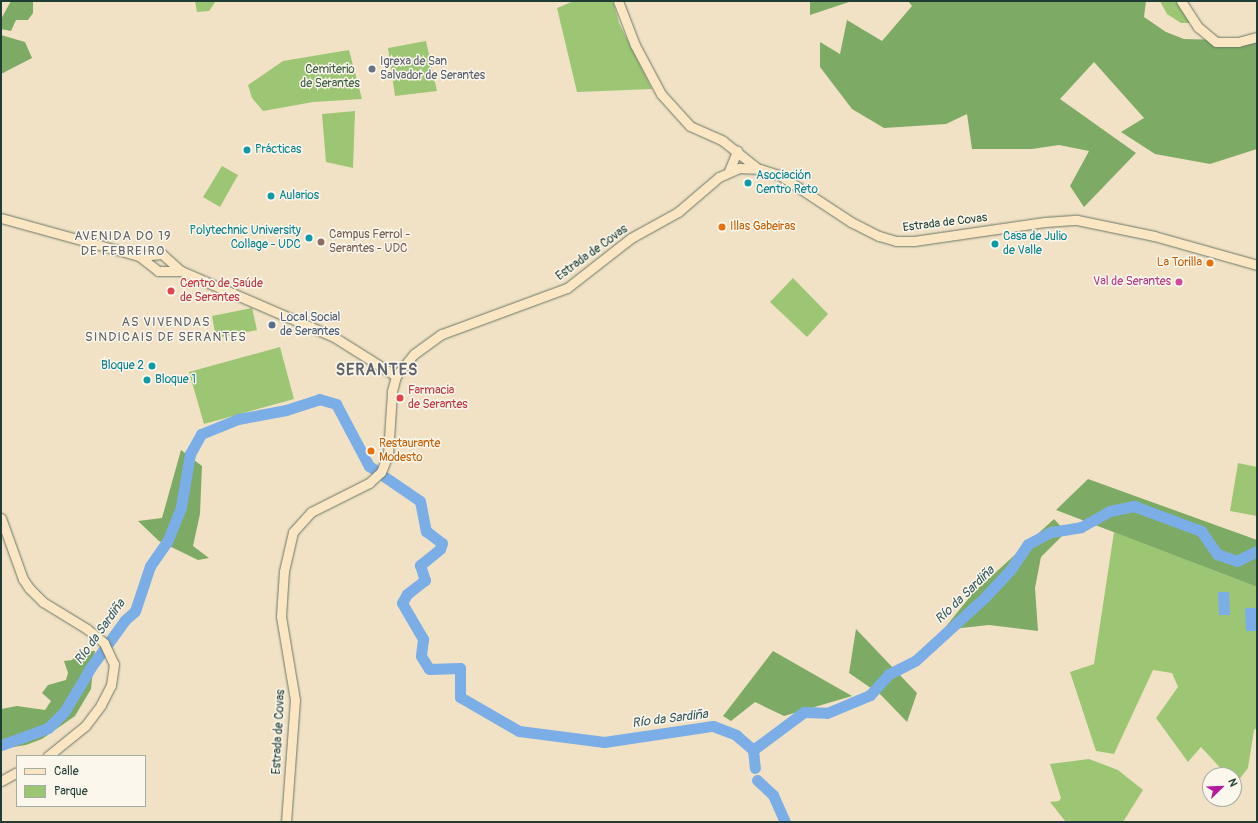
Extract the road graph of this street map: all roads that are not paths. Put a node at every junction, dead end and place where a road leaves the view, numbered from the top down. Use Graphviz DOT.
graph roads {
  1 [pos="618,1"];
  2 [pos="1181,1"];
  3 [pos="1257,37"];
  4 [pos="737,151"];
  5 [pos="742,168"];
  6 [pos="760,169"];
  7 [pos="729,171"];
  8 [pos="1,218"];
  9 [pos="156,255"];
  10 [pos="140,256"];
  11 [pos="169,260"];
  12 [pos="152,265"];
  13 [pos="1257,265"];
  14 [pos="165,270"];
  15 [pos="181,271"];
  16 [pos="396,376"];
  17 [pos="1,518"];
  18 [pos="49,755"];
  19 [pos="16,773"];
  20 [pos="1,781"];
  21 [pos="286,822"];
  1 -- 4 [label="main road"];
  2 -- 3 [label="main road"];
  4 -- 5 [label="main road"];
  4 -- 6 [label="main road"];
  4 -- 7 [label="main road"];
  5 -- 6 [label="main road, Estrada de Covas"];
  5 -- 7 [label="main road, Estrada de Covas"];
  6 -- 13 [label="main road, Estrada de Covas"];
  7 -- 16 [label="main road, Estrada de Covas"];
  8 -- 10 [label="main road"];
  9 -- 10 [label="main road"];
  9 -- 11 [label="main road"];
  9 -- 12 [label="main road"];
  10 -- 12 [label="main road"];
  11 -- 14 [label="main road"];
  11 -- 15 [label="main road"];
  12 -- 14 [label="main road"];
  14 -- 15 [label="main road"];
  15 -- 16 [label="main road"];
  16 -- 21 [label="main road, Estrada de Covas"];
  17 -- 18 [label="main road"];
  19 -- 20 [label="main road"];
}
